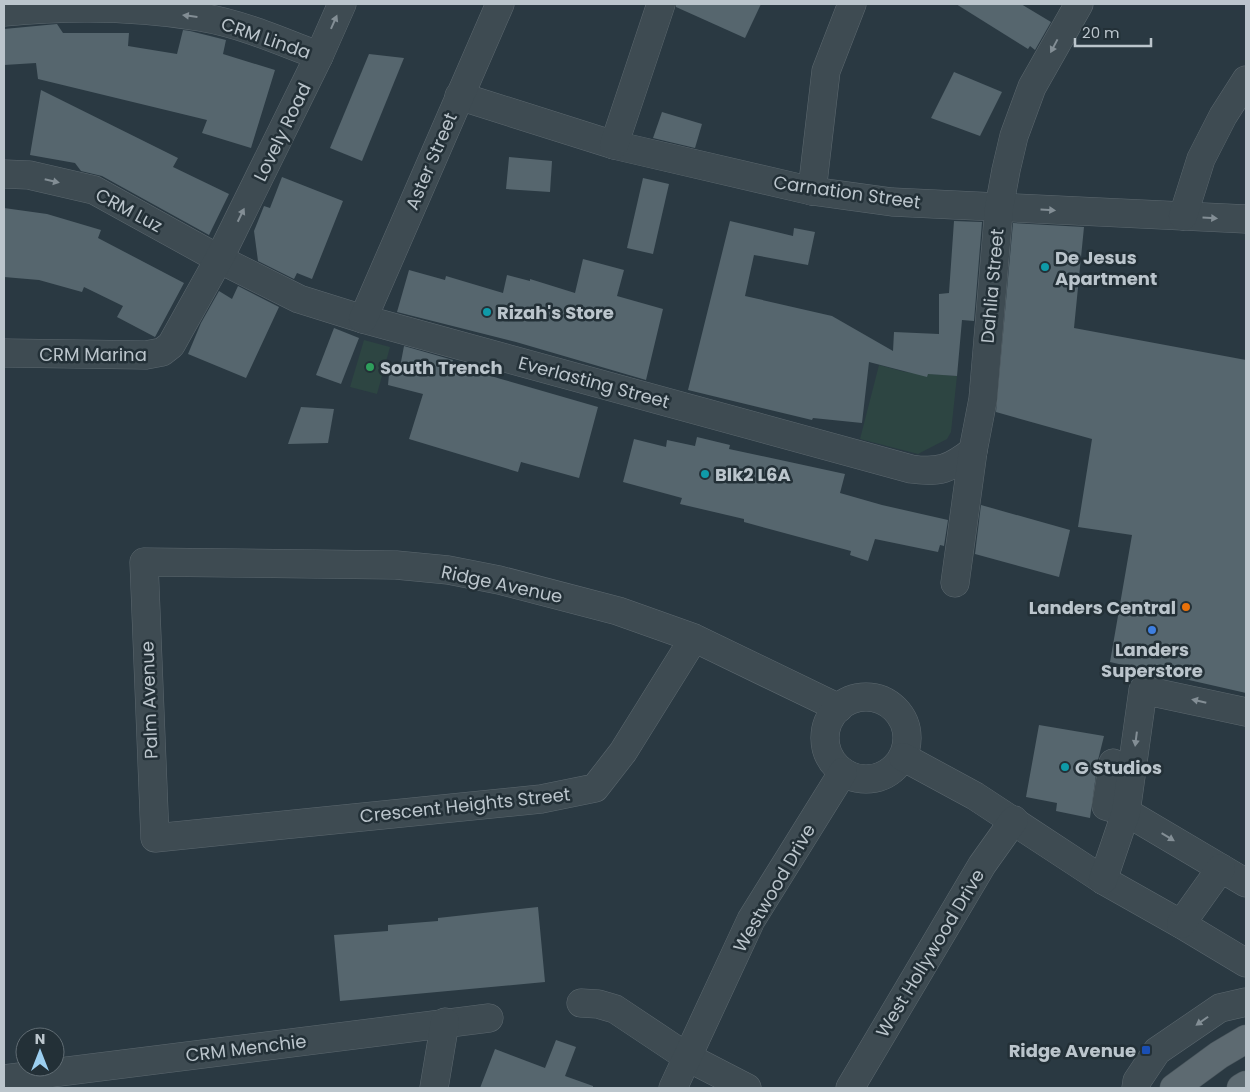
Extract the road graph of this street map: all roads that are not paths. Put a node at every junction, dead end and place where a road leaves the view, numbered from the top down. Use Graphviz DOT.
graph roads {
  1 [pos="342,4"];
  2 [pos="500,4"];
  3 [pos="661,4"];
  4 [pos="852,4"];
  5 [pos="1079,4"];
  6 [pos="4,12"];
  7 [pos="319,56"];
  8 [pos="1246,80"];
  9 [pos="459,96"];
  10 [pos="614,145"];
  11 [pos="4,174"];
  12 [pos="812,191"];
  13 [pos="999,208"];
  14 [pos="1183,216"];
  15 [pos="1246,219"];
  16 [pos="219,259"];
  17 [pos="363,319"];
  18 [pos="4,353"];
  19 [pos="973,452"];
  20 [pos="144,562"];
  21 [pos="955,583"];
  22 [pos="694,638"];
  23 [pos="839,708"];
  24 [pos="1246,712"];
  25 [pos="903,757"];
  26 [pos="1113,763"];
  27 [pos="843,772"];
  28 [pos="1126,812"];
  29 [pos="1014,820"];
  30 [pos="155,838"];
  31 [pos="1220,868"];
  32 [pos="1103,880"];
  33 [pos="1246,883"];
  34 [pos="1181,924"];
  35 [pos="1246,963"];
  36 [pos="1246,1002"];
  37 [pos="581,1003"];
  38 [pos="489,1018"];
  39 [pos="445,1022"];
  40 [pos="1246,1039"];
  41 [pos="687,1057"];
  42 [pos="4,1079"];
  43 [pos="1246,1085"];
  44 [pos="434,1088"];
  45 [pos="673,1088"];
  46 [pos="747,1088"];
  47 [pos="850,1088"];
  48 [pos="1136,1088"];
  49 [pos="1174,1088"];
  50 [pos="1241,1088"];
  7 -- 1 [label="street, Lovely Road, one-way"];
  2 -- 9 [label="street, Aster Street"];
  3 -- 10 [label="street"];
  4 -- 12 [label="street"];
  5 -- 13 [label="street, Dahlia Street, one-way"];
  7 -- 6 [label="street, CRM Linda, one-way"];
  16 -- 7 [label="street, Lovely Road, one-way"];
  8 -- 14 [label="street"];
  9 -- 10 [label="street, Carnation Street"];
  9 -- 17 [label="street, Aster Street"];
  10 -- 12 [label="street, Carnation Street"];
  11 -- 16 [label="street, CRM Luz, one-way"];
  12 -- 13 [label="street, Carnation Street"];
  13 -- 14 [label="street, Carnation Street, one-way"];
  13 -- 19 [label="street, Dahlia Street"];
  14 -- 15 [label="street, Carnation Street, one-way"];
  16 -- 17 [label="street, Everlasting Street"];
  16 -- 18 [label="street, CRM Marina"];
  17 -- 19 [label="street, Everlasting Street"];
  19 -- 21 [label="street, Dahlia Street"];
  20 -- 22 [label="street, Ridge Avenue"];
  20 -- 30 [label="street, Palm Avenue"];
  22 -- 23 [label="street, Ridge Avenue"];
  22 -- 30 [label="street, Crescent Heights Street"];
  23 -- 25 [label="street"];
  23 -- 27 [label="street"];
  24 -- 28 [label="street, one-way"];
  25 -- 27 [label="street"];
  25 -- 29 [label="street"];
  26 -- 28 [label="street"];
  27 -- 41 [label="street, Westwood Drive"];
  28 -- 31 [label="street, one-way"];
  28 -- 32 [label="street"];
  29 -- 32 [label="street"];
  29 -- 47 [label="street, West Hollywood Drive"];
  31 -- 33 [label="street"];
  31 -- 34 [label="street"];
  32 -- 34 [label="street"];
  34 -- 35 [label="street"];
  36 -- 48 [label="street, one-way"];
  37 -- 41 [label="street"];
  38 -- 39 [label="street, CRM Menchie"];
  39 -- 42 [label="street, CRM Menchie"];
  39 -- 44 [label="street"];
  40 -- 49 [label="main road"];
  41 -- 45 [label="street, Westwood Drive"];
  41 -- 46 [label="street"];
  43 -- 50 [label="main road"];
}
